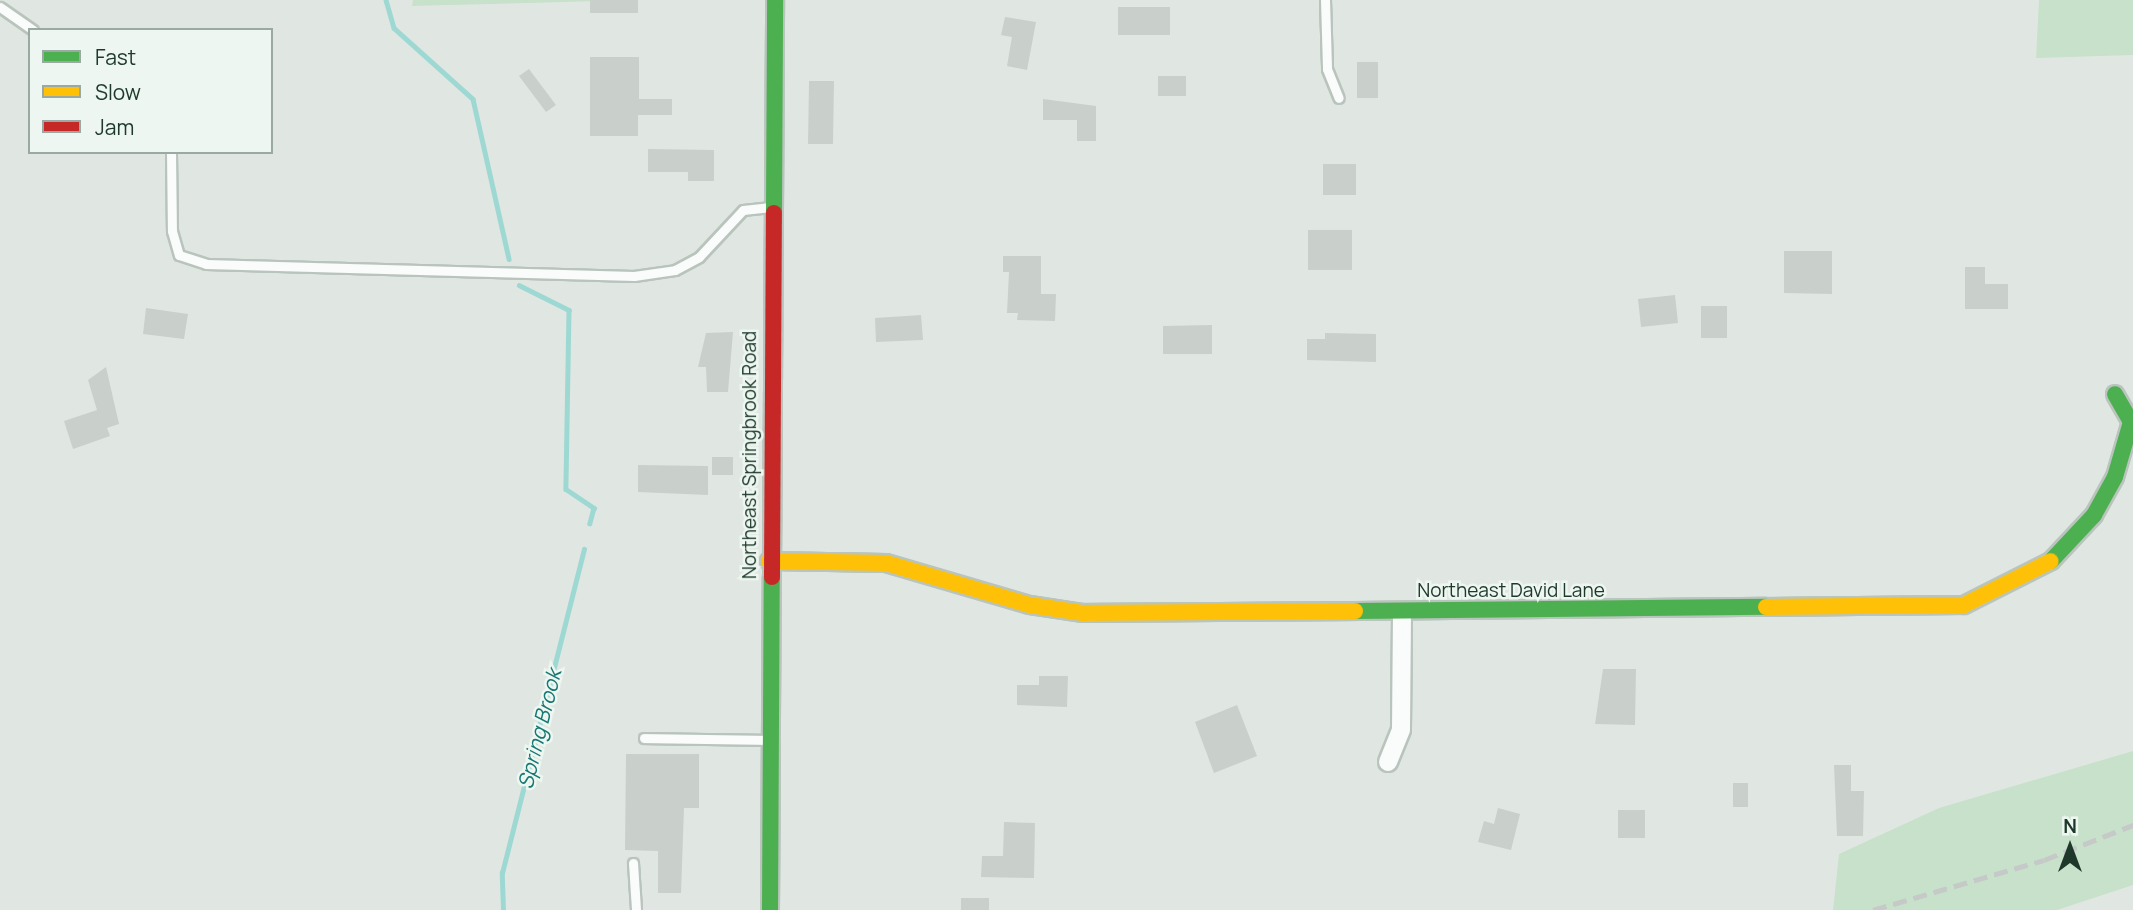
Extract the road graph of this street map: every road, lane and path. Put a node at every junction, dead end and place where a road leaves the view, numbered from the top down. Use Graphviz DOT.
graph roads {
  1 [pos="775,0"];
  2 [pos="1325,0"];
  3 [pos="0,7"];
  4 [pos="30,28"];
  5 [pos="1339,98"];
  6 [pos="172,154"];
  7 [pos="773,206"];
  8 [pos="2115,394"];
  9 [pos="769,561"];
  10 [pos="1402,612"];
  11 [pos="644,738"];
  12 [pos="770,740"];
  13 [pos="1388,762"];
  14 [pos="633,863"];
  15 [pos="636,910"];
  16 [pos="770,910"];
  1 -- 7 [label="street, Northeast Springbrook Road"];
  2 -- 5 [label="lane"];
  3 -- 4 [label="lane"];
  6 -- 7 [label="lane"];
  7 -- 9 [label="street, Northeast Springbrook Road"];
  8 -- 10 [label="street, Northeast David Lane"];
  9 -- 10 [label="street, Northeast David Lane"];
  9 -- 12 [label="street, Northeast Springbrook Road"];
  10 -- 13 [label="street"];
  11 -- 12 [label="lane"];
  12 -- 16 [label="street, Northeast Springbrook Road"];
  14 -- 15 [label="lane"];
}
